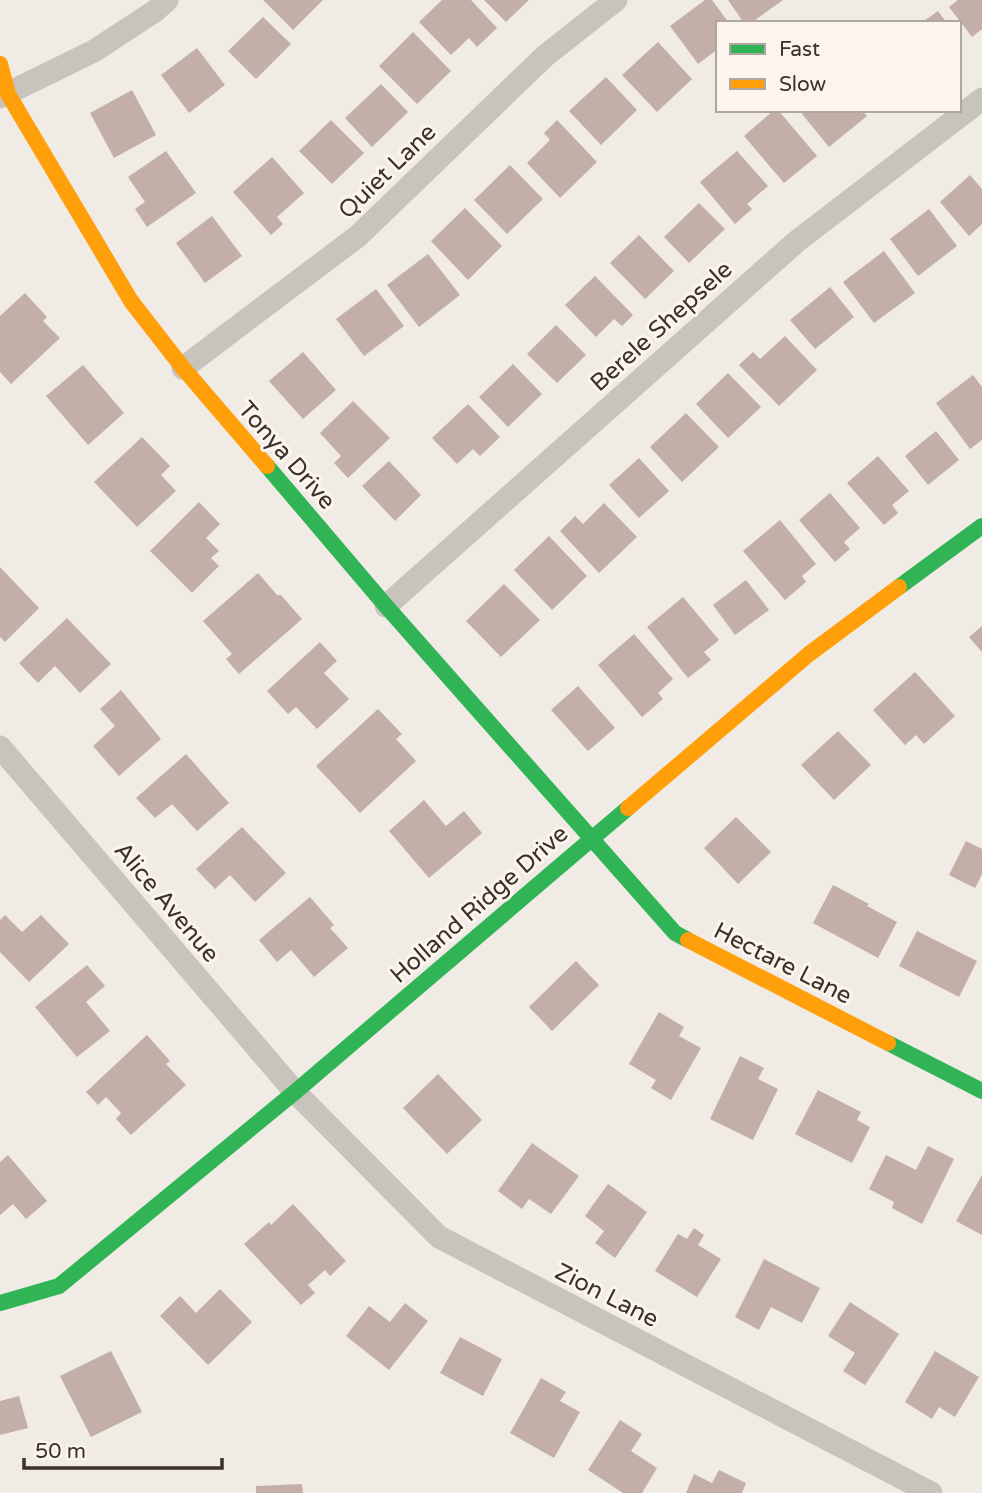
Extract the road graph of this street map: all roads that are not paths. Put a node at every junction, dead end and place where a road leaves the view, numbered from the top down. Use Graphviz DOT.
graph roads {
  1 [pos="167,0"];
  2 [pos="617,0"];
  3 [pos="0,64"];
  4 [pos="4,95"];
  5 [pos="982,99"];
  6 [pos="183,368"];
  7 [pos="982,526"];
  8 [pos="386,606"];
  9 [pos="0,747"];
  10 [pos="591,839"];
  11 [pos="982,1091"];
  12 [pos="295,1092"];
  13 [pos="0,1303"];
  14 [pos="932,1493"];
  1 -- 4 [label="street"];
  2 -- 6 [label="street, Quiet Lane"];
  3 -- 4 [label="street, Tonya Drive"];
  4 -- 6 [label="street, Tonya Drive"];
  5 -- 8 [label="street, Berele Shepsele"];
  6 -- 8 [label="street, Tonya Drive"];
  7 -- 10 [label="street, Holland Ridge Drive"];
  8 -- 10 [label="street, Tonya Drive"];
  9 -- 12 [label="street, Alice Avenue"];
  10 -- 11 [label="street, Hectare Lane"];
  10 -- 12 [label="street, Holland Ridge Drive"];
  12 -- 13 [label="street, Holland Ridge Drive"];
  12 -- 14 [label="street, Zion Lane"];
}
